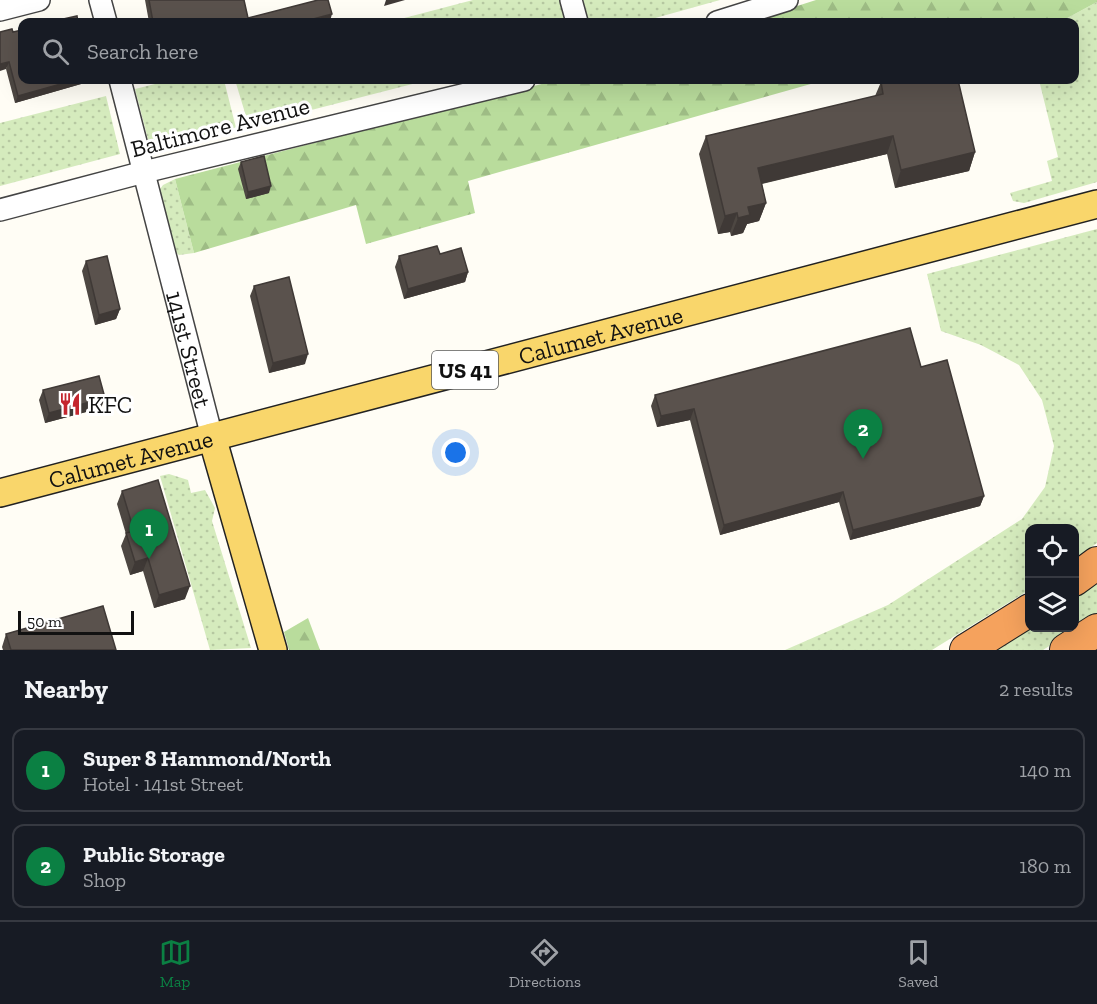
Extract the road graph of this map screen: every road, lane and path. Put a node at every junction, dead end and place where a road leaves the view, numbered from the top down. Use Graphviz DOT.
graph roads {
  1 [pos="39,0"];
  2 [pos="100,0"];
  3 [pos="571,0"];
  4 [pos="787,0"];
  5 [pos="0,10"];
  6 [pos="105,18"];
  7 [pos="576,18"];
  8 [pos="730,18"];
  9 [pos="121,84"];
  10 [pos="507,84"];
  11 [pos="144,172"];
  12 [pos="1097,204"];
  13 [pos="0,210"];
  14 [pos="212,437"];
  15 [pos="0,493"];
  16 [pos="1097,563"];
  17 [pos="1077,578"];
  18 [pos="1025,613"];
  19 [pos="1097,630"];
  20 [pos="273,650"];
  21 [pos="966,650"];
  22 [pos="1066,650"];
  1 -- 5 [label="street"];
  2 -- 6 [label="street"];
  3 -- 7 [label="street"];
  4 -- 8 [label="street"];
  9 -- 11 [label="street, 141st Street"];
  10 -- 11 [label="street, Baltimore Avenue"];
  11 -- 13 [label="street, Baltimore Avenue"];
  11 -- 14 [label="street, 141st Street"];
  12 -- 14 [label="main road, Calumet Avenue / US 41"];
  14 -- 15 [label="main road, Calumet Avenue / US 41"];
  14 -- 20 [label="main road, 141st Street"];
  16 -- 17 [label="highway"];
  18 -- 21 [label="highway"];
  19 -- 22 [label="highway"];
}
